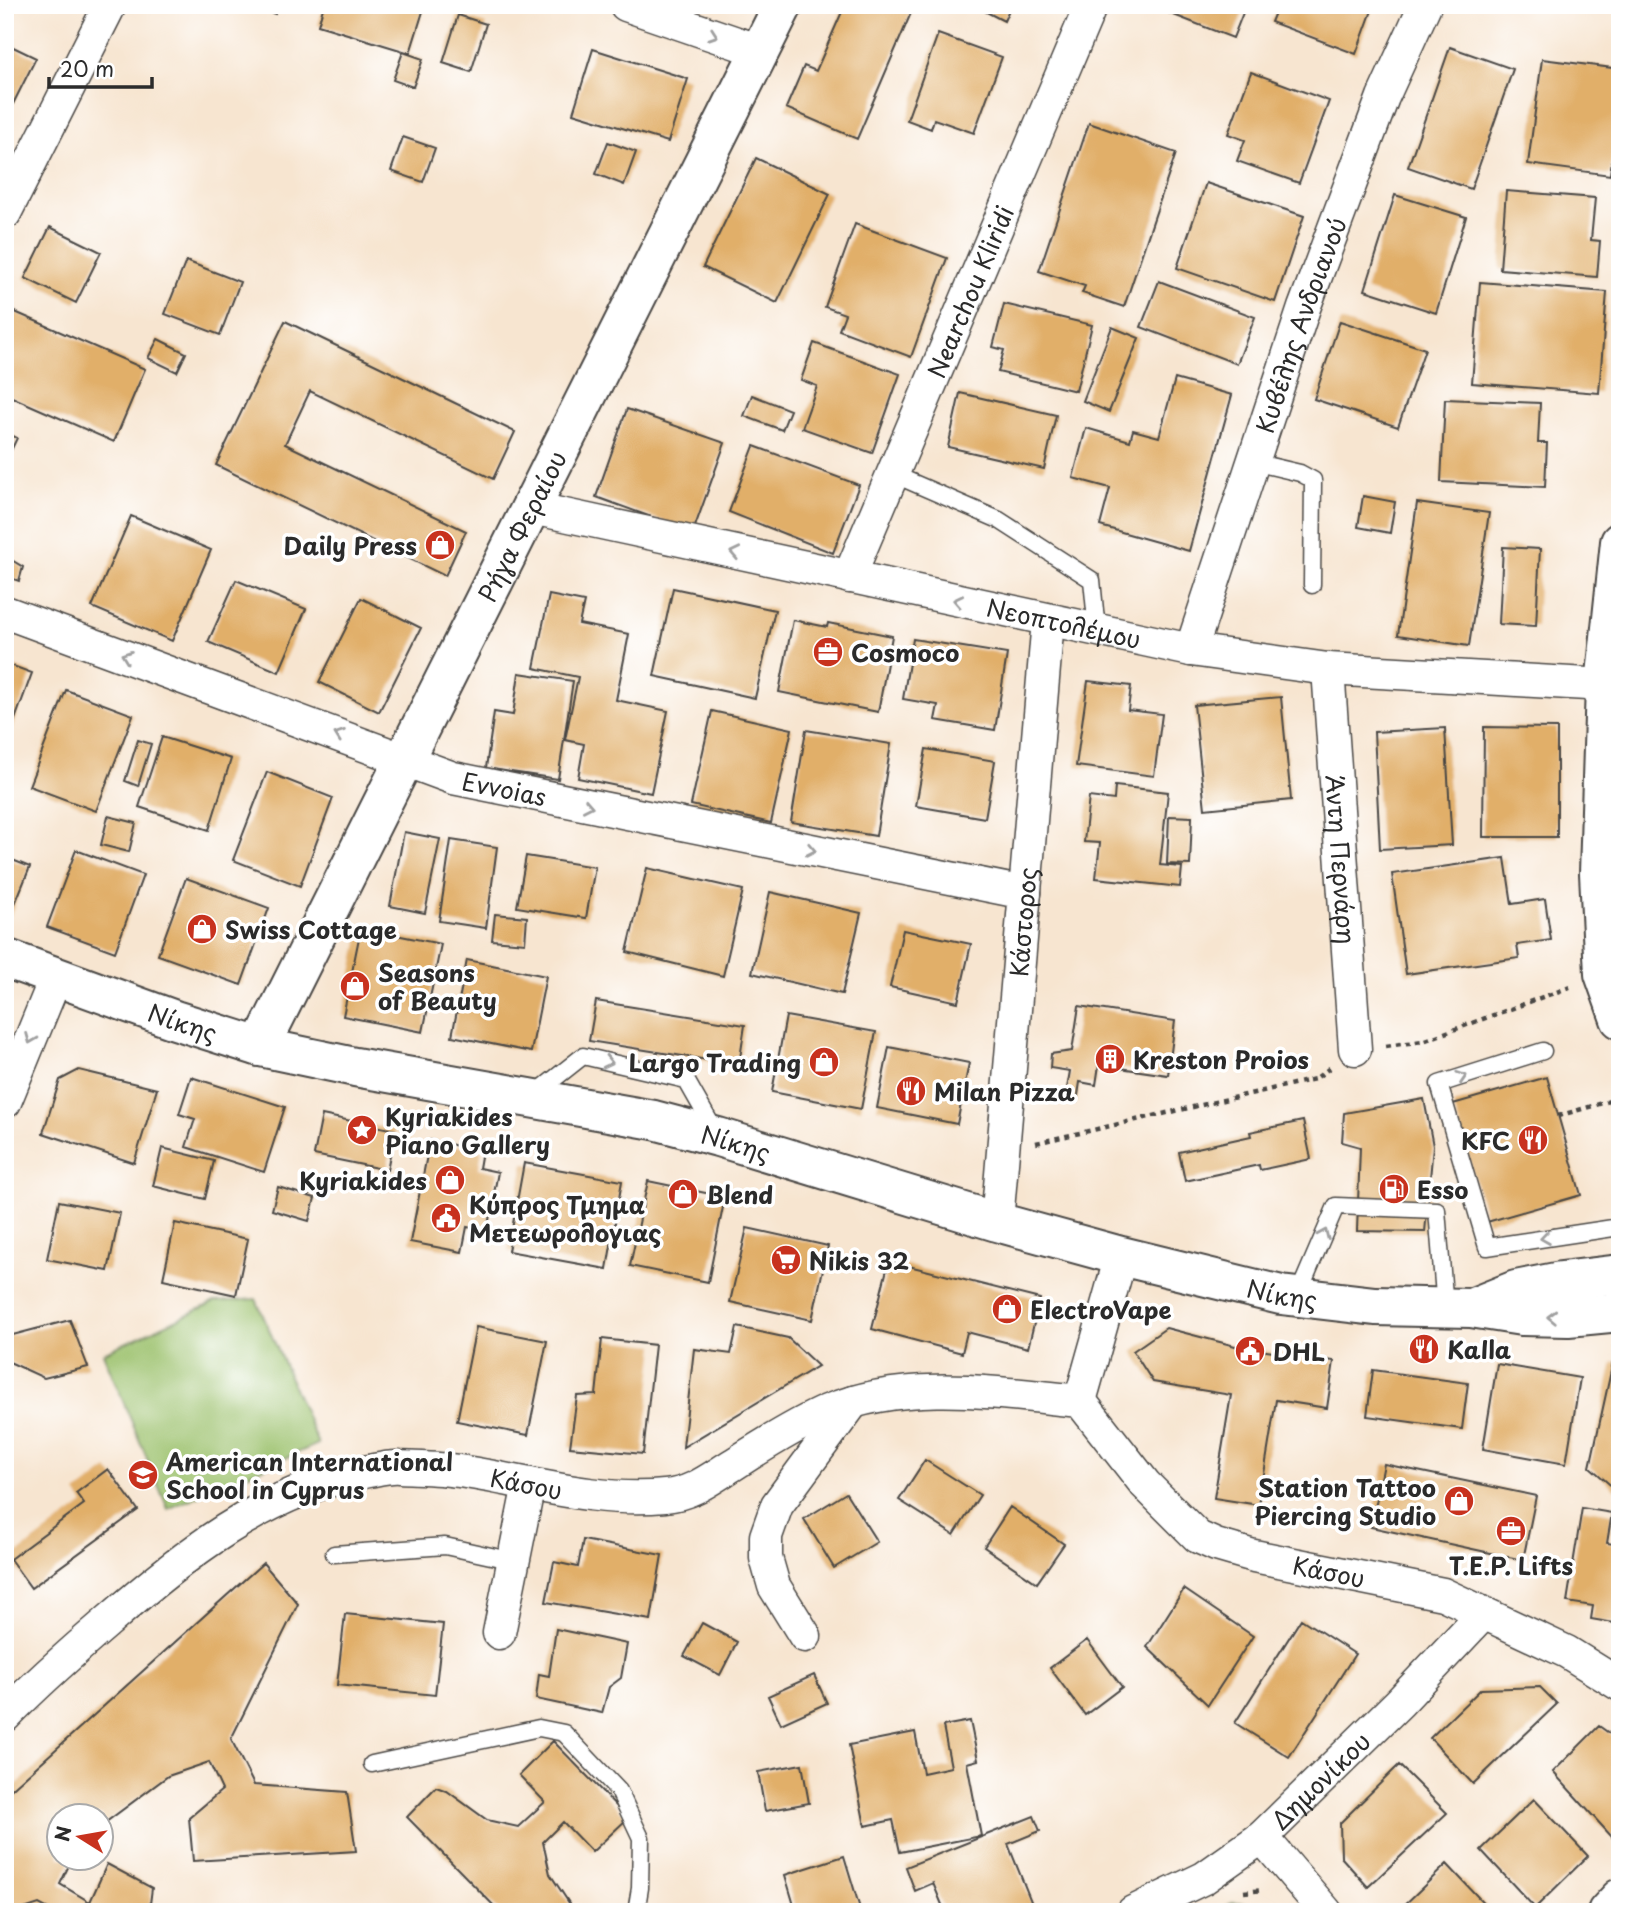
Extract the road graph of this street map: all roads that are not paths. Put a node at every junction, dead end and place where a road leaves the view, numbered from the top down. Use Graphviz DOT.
graph roads {
  1 [pos="110,5"];
  2 [pos="626,5"];
  3 [pos="783,5"];
  4 [pos="1091,5"];
  5 [pos="1425,5"];
  6 [pos="760,51"];
  7 [pos="5,213"];
  8 [pos="1253,462"];
  9 [pos="893,474"];
  10 [pos="532,508"];
  11 [pos="1620,542"];
  12 [pos="849,577"];
  13 [pos="1312,585"];
  14 [pos="5,612"];
  15 [pos="1048,621"];
  16 [pos="1097,631"];
  17 [pos="1191,650"];
  18 [pos="1328,669"];
  19 [pos="1605,685"];
  20 [pos="403,759"];
  21 [pos="1025,892"];
  22 [pos="5,958"];
  23 [pos="1609,965"];
  24 [pos="56,976"];
  25 [pos="1620,1018"];
  26 [pos="260,1047"];
  27 [pos="1354,1049"];
  28 [pos="1543,1051"];
  29 [pos="530,1098"];
  30 [pos="5,1102"];
  31 [pos="718,1137"];
  32 [pos="997,1222"];
  33 [pos="1612,1228"];
  34 [pos="1121,1256"];
  35 [pos="1620,1274"];
  36 [pos="1297,1297"];
  37 [pos="1458,1308"];
  38 [pos="1620,1312"];
  39 [pos="854,1401"];
  40 [pos="1080,1401"];
  41 [pos="529,1484"];
  42 [pos="334,1554"];
  43 [pos="514,1560"];
  44 [pos="1483,1614"];
  45 [pos="499,1633"];
  46 [pos="805,1636"];
  47 [pos="1620,1685"];
  48 [pos="5,1716"];
  49 [pos="372,1764"];
  50 [pos="1262,1837"];
  51 [pos="1620,1898"];
  52 [pos="636,1912"];
  53 [pos="1133,1912"];
  54 [pos="1326,1912"];
  55 [pos="1607,1912"];
  1 -- 7 [label="street"];
  2 -- 6 [label="street, one-way"];
  3 -- 6 [label="main road, Ρήγα Φεραίου"];
  4 -- 9 [label="street, Nearchou Kliridi"];
  5 -- 8 [label="street, Κυβέλης Ανδριανού"];
  6 -- 10 [label="main road, Ρήγα Φεραίου"];
  8 -- 13 [label="lane"];
  8 -- 17 [label="street, Κυβέλης Ανδριανού"];
  9 -- 12 [label="street, Nearchou Kliridi"];
  9 -- 16 [label="lane"];
  12 -- 10 [label="street, Νεοπτολέμου, one-way"];
  10 -- 20 [label="main road, Ρήγα Φεραίου"];
  11 -- 19 [label="main road"];
  15 -- 12 [label="street, Νεοπτολέμου, one-way"];
  20 -- 14 [label="street, Evvoias, one-way"];
  15 -- 16 [label="street, Νεοπτολέμου"];
  15 -- 21 [label="street, Κάστορος"];
  16 -- 17 [label="street, Νεοπτολέμου"];
  17 -- 18 [label="street, Νεοπτολέμου"];
  18 -- 19 [label="street, Νεοπτολέμου"];
  18 -- 27 [label="street, Άντη Περνάρη"];
  19 -- 23 [label="main road"];
  20 -- 21 [label="street, Evvoias, one-way"];
  20 -- 26 [label="main road, Ρήγα Φεραίου"];
  21 -- 32 [label="street, Κάστορος"];
  22 -- 24 [label="main road, Νίκης"];
  23 -- 25 [label="main road"];
  24 -- 26 [label="main road, Νίκης"];
  24 -- 30 [label="street, one-way"];
  26 -- 29 [label="main road, Νίκης"];
  33 -- 28 [label="lane, one-way"];
  29 -- 31 [label="main road, Νίκης"];
  29 -- 31 [label="lane, one-way"];
  31 -- 32 [label="main road, Νίκης"];
  32 -- 34 [label="main road, Νίκης"];
  34 -- 36 [label="main road, Νίκης"];
  34 -- 40 [label="street"];
  35 -- 37 [label="main road, Νίκης"];
  36 -- 37 [label="main road, Νίκης"];
  36 -- 37 [label="lane, one-way"];
  38 -- 37 [label="main road, Νίκης, one-way"];
  39 -- 40 [label="street, Κάσου"];
  39 -- 41 [label="street, Κάσου"];
  39 -- 46 [label="street"];
  40 -- 44 [label="street, Κάσου"];
  41 -- 43 [label="street"];
  41 -- 48 [label="street, Κάσου"];
  42 -- 43 [label="lane"];
  43 -- 45 [label="street"];
  44 -- 47 [label="street, Κάσου"];
  44 -- 50 [label="street, Δημονίκου"];
  49 -- 52 [label="lane"];
  50 -- 53 [label="street, Δημονίκου"];
  50 -- 54 [label="street"];
  51 -- 55 [label="main road"];
}
